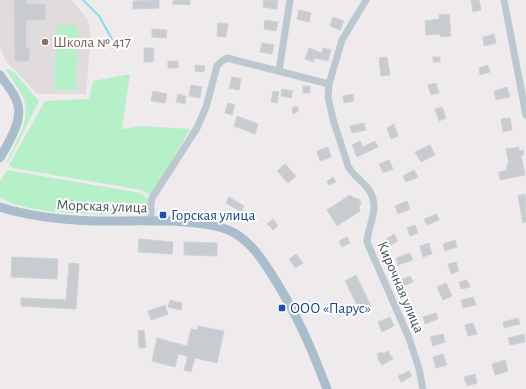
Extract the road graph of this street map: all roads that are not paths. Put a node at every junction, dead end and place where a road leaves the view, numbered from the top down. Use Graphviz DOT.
graph roads {
  1 [pos="290,0"];
  2 [pos="366,0"];
  3 [pos="504,0"];
  4 [pos="279,71"];
  5 [pos="0,75"];
  6 [pos="329,84"];
  7 [pos="526,114"];
  8 [pos="0,158"];
  9 [pos="0,207"];
  10 [pos="151,222"];
  11 [pos="327,389"];
  12 [pos="423,389"];
  1 -- 4 [label="street"];
  2 -- 6 [label="street, Кирочная улица"];
  3 -- 7 [label="street"];
  4 -- 6 [label="street"];
  4 -- 10 [label="street"];
  5 -- 8 [label="main road"];
  6 -- 12 [label="street, Кирочная улица"];
  9 -- 10 [label="main road, Морская улица"];
  10 -- 11 [label="main road, Морская улица"];
}
